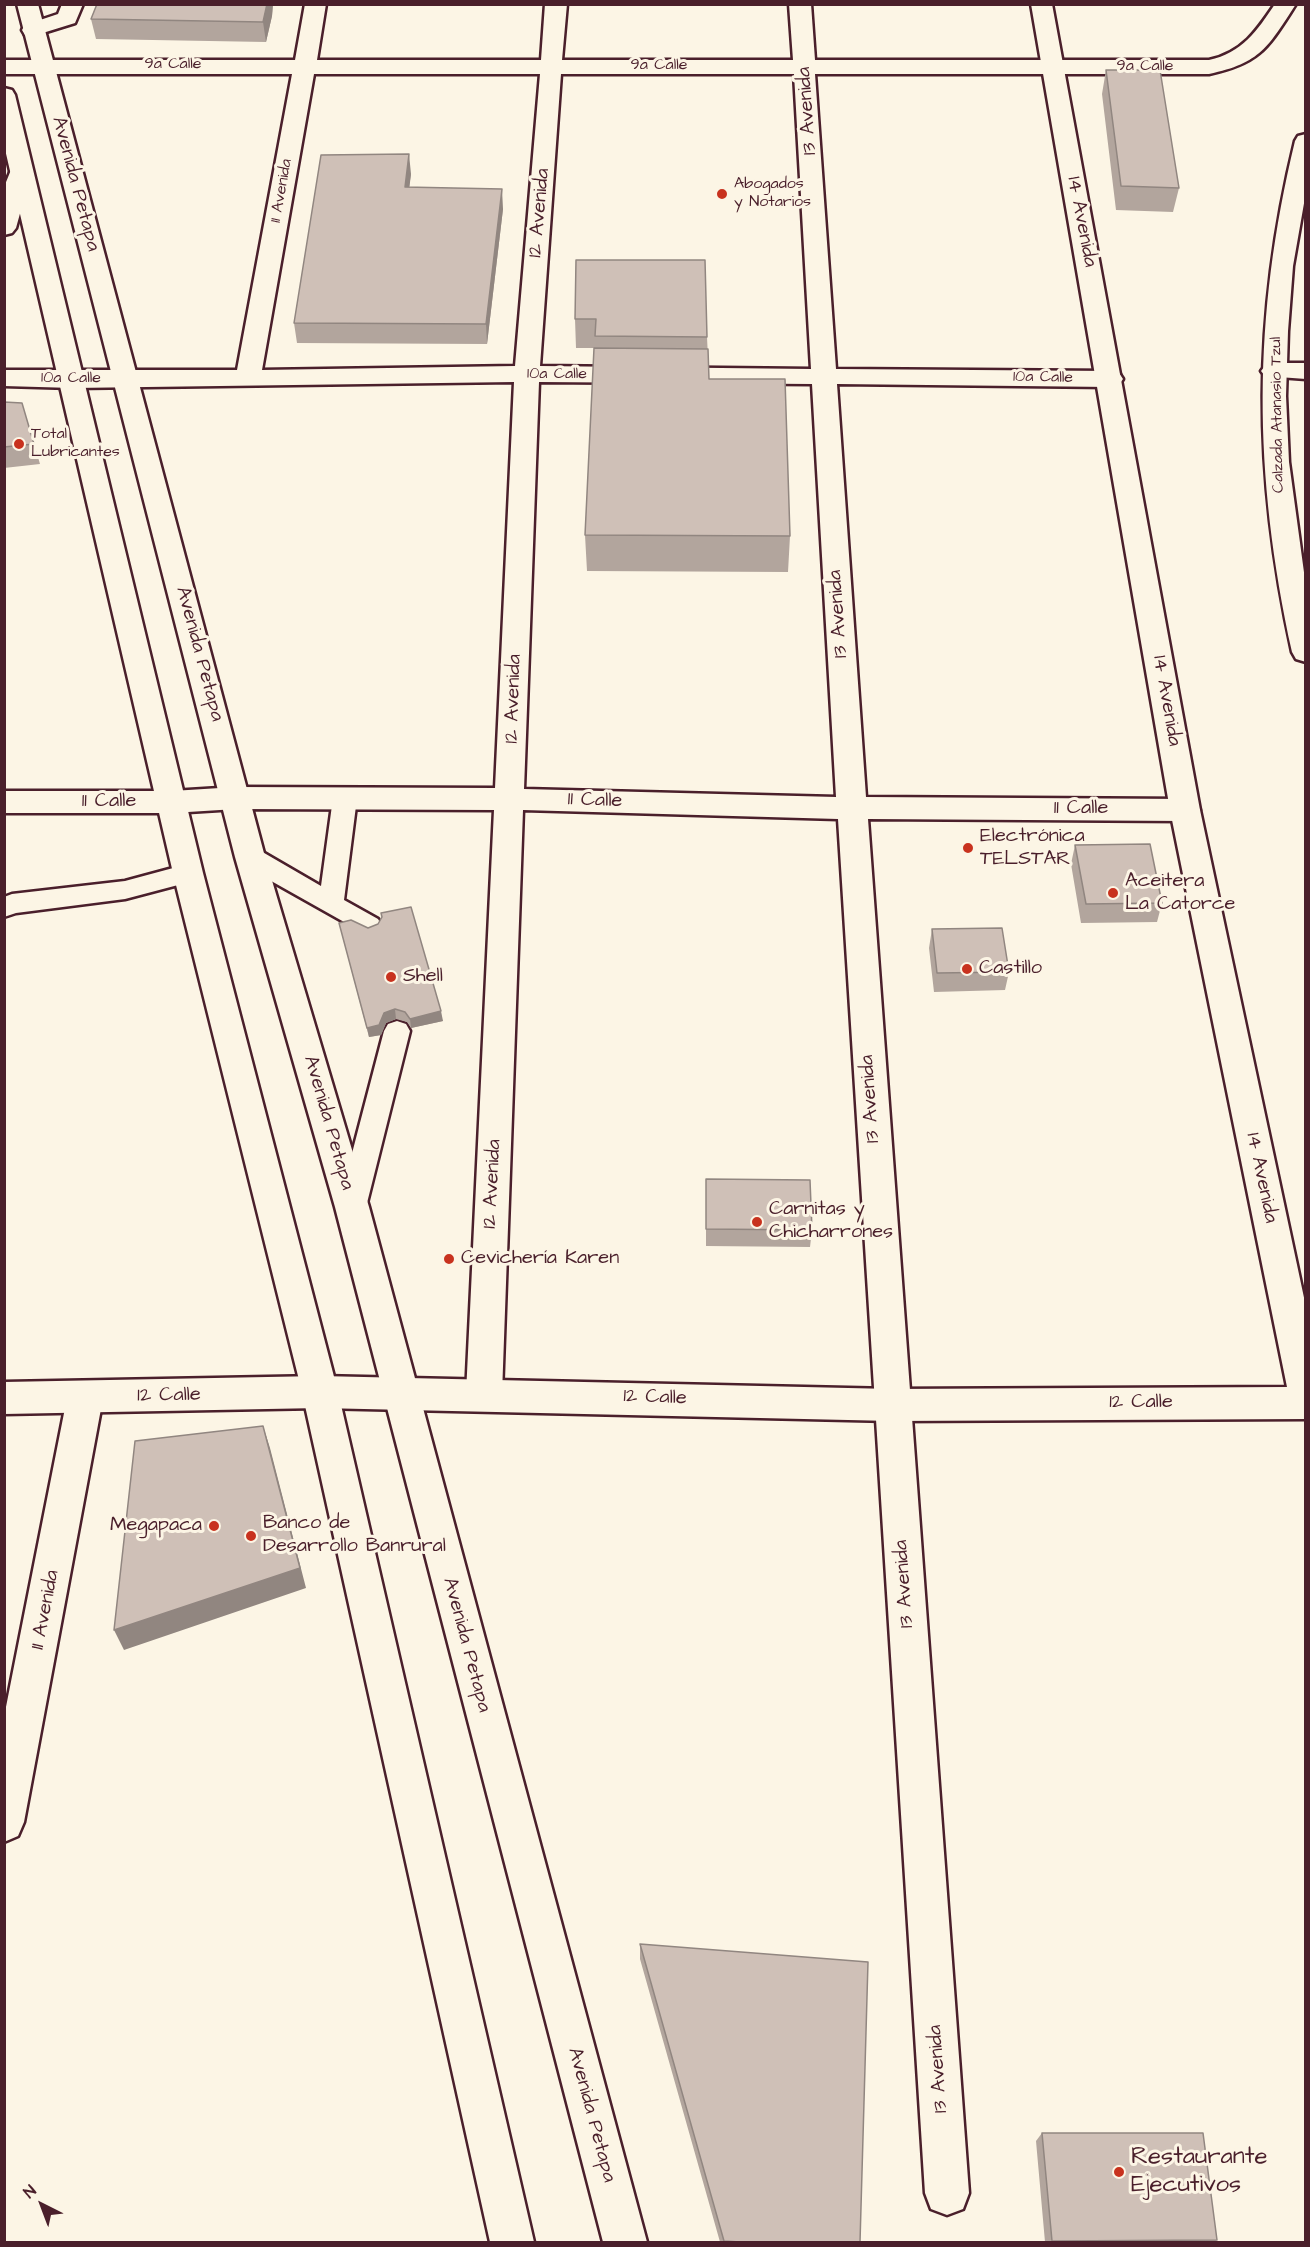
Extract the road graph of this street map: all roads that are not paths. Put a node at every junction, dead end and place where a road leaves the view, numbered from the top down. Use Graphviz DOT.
graph roads {
  1 [pos="27,4"];
  2 [pos="73,4"];
  3 [pos="316,4"];
  4 [pos="556,4"];
  5 [pos="800,4"];
  6 [pos="1041,4"];
  7 [pos="1286,4"];
  8 [pos="33,30"];
  9 [pos="44,65"];
  10 [pos="304,65"];
  11 [pos="552,66"];
  12 [pos="805,66"];
  13 [pos="4,67"];
  14 [pos="1052,67"];
  15 [pos="4,95"];
  16 [pos="1305,141"];
  17 [pos="21,170"];
  18 [pos="4,228"];
  19 [pos="1274,371"];
  20 [pos="1305,371"];
  21 [pos="527,374"];
  22 [pos="824,376"];
  23 [pos="4,378"];
  24 [pos="248,378"];
  25 [pos="127,379"];
  26 [pos="1110,379"];
  27 [pos="73,380"];
  28 [pos="1305,652"];
  29 [pos="236,798"];
  30 [pos="345,798"];
  31 [pos="510,799"];
  32 [pos="4,802"];
  33 [pos="172,802"];
  34 [pos="852,808"];
  35 [pos="1185,810"];
  36 [pos="250,857"];
  37 [pos="188,873"];
  38 [pos="331,904"];
  39 [pos="4,908"];
  40 [pos="369,926"];
  41 [pos="397,1031"];
  42 [pos="352,1207"];
  43 [pos="320,1392"];
  44 [pos="399,1393"];
  45 [pos="484,1394"];
  46 [pos="1305,1395"];
  47 [pos="4,1398"];
  48 [pos="85,1398"];
  49 [pos="1305,1402"];
  50 [pos="892,1405"];
  51 [pos="4,1822"];
  52 [pos="947,2193"];
  53 [pos="512,2242"];
  54 [pos="625,2242"];
  1 -- 8 [label="street, Avenida Petapa"];
  2 -- 8 [label="street"];
  3 -- 10 [label="street, 11 Avenida"];
  4 -- 11 [label="street, 12 Avenida"];
  5 -- 12 [label="street, 13 Avenida"];
  6 -- 14 [label="street, 14 Avenida"];
  7 -- 14 [label="street, 9a Calle"];
  8 -- 9 [label="street, Avenida Petapa"];
  9 -- 10 [label="street, 9a Calle"];
  9 -- 13 [label="street, 9a Calle"];
  9 -- 25 [label="street, Avenida Petapa"];
  10 -- 11 [label="street, 9a Calle"];
  10 -- 24 [label="street, 11 Avenida"];
  11 -- 12 [label="street, 9a Calle"];
  11 -- 21 [label="street, 12 Avenida"];
  12 -- 14 [label="street, 9a Calle"];
  12 -- 22 [label="street, 13 Avenida"];
  14 -- 26 [label="street, 14 Avenida"];
  15 -- 17 [label="street"];
  16 -- 19 [label="street, Calzada Atanasio Tzul"];
  17 -- 18 [label="street"];
  17 -- 27 [label="street"];
  19 -- 20 [label="street"];
  19 -- 28 [label="street, Calzada Atanasio Tzul"];
  21 -- 22 [label="street, 10a Calle"];
  21 -- 24 [label="street, 10a Calle"];
  21 -- 31 [label="street, 12 Avenida"];
  22 -- 26 [label="street, 10a Calle"];
  22 -- 34 [label="street, 13 Avenida"];
  23 -- 27 [label="street, 10a Calle"];
  24 -- 25 [label="street, 10a Calle"];
  25 -- 27 [label="street, 10a Calle"];
  25 -- 29 [label="street, Avenida Petapa"];
  26 -- 35 [label="street, 14 Avenida"];
  27 -- 33 [label="street"];
  29 -- 30 [label="street, 11 Calle"];
  29 -- 33 [label="street, 11 Calle"];
  29 -- 36 [label="street, Avenida Petapa"];
  30 -- 31 [label="street, 11 Calle"];
  30 -- 38 [label="lane"];
  31 -- 34 [label="street, 11 Calle"];
  31 -- 45 [label="street, 12 Avenida"];
  32 -- 33 [label="street, 11 Calle"];
  33 -- 37 [label="street"];
  34 -- 35 [label="street, 11 Calle"];
  34 -- 50 [label="street, 13 Avenida"];
  35 -- 46 [label="street, 14 Avenida"];
  36 -- 38 [label="lane"];
  36 -- 42 [label="street, Avenida Petapa"];
  37 -- 39 [label="lane"];
  37 -- 43 [label="street"];
  38 -- 40 [label="lane"];
  41 -- 42 [label="lane"];
  42 -- 44 [label="street, Avenida Petapa"];
  43 -- 44 [label="street, 12 Calle"];
  43 -- 48 [label="street, 12 Calle"];
  43 -- 53 [label="street"];
  44 -- 45 [label="street, 12 Calle"];
  44 -- 54 [label="street, Avenida Petapa"];
  45 -- 50 [label="street, 12 Calle"];
  47 -- 48 [label="street, 12 Calle"];
  48 -- 51 [label="street, 11 Avenida"];
  49 -- 50 [label="street, 12 Calle"];
  50 -- 52 [label="street, 13 Avenida"];
}
